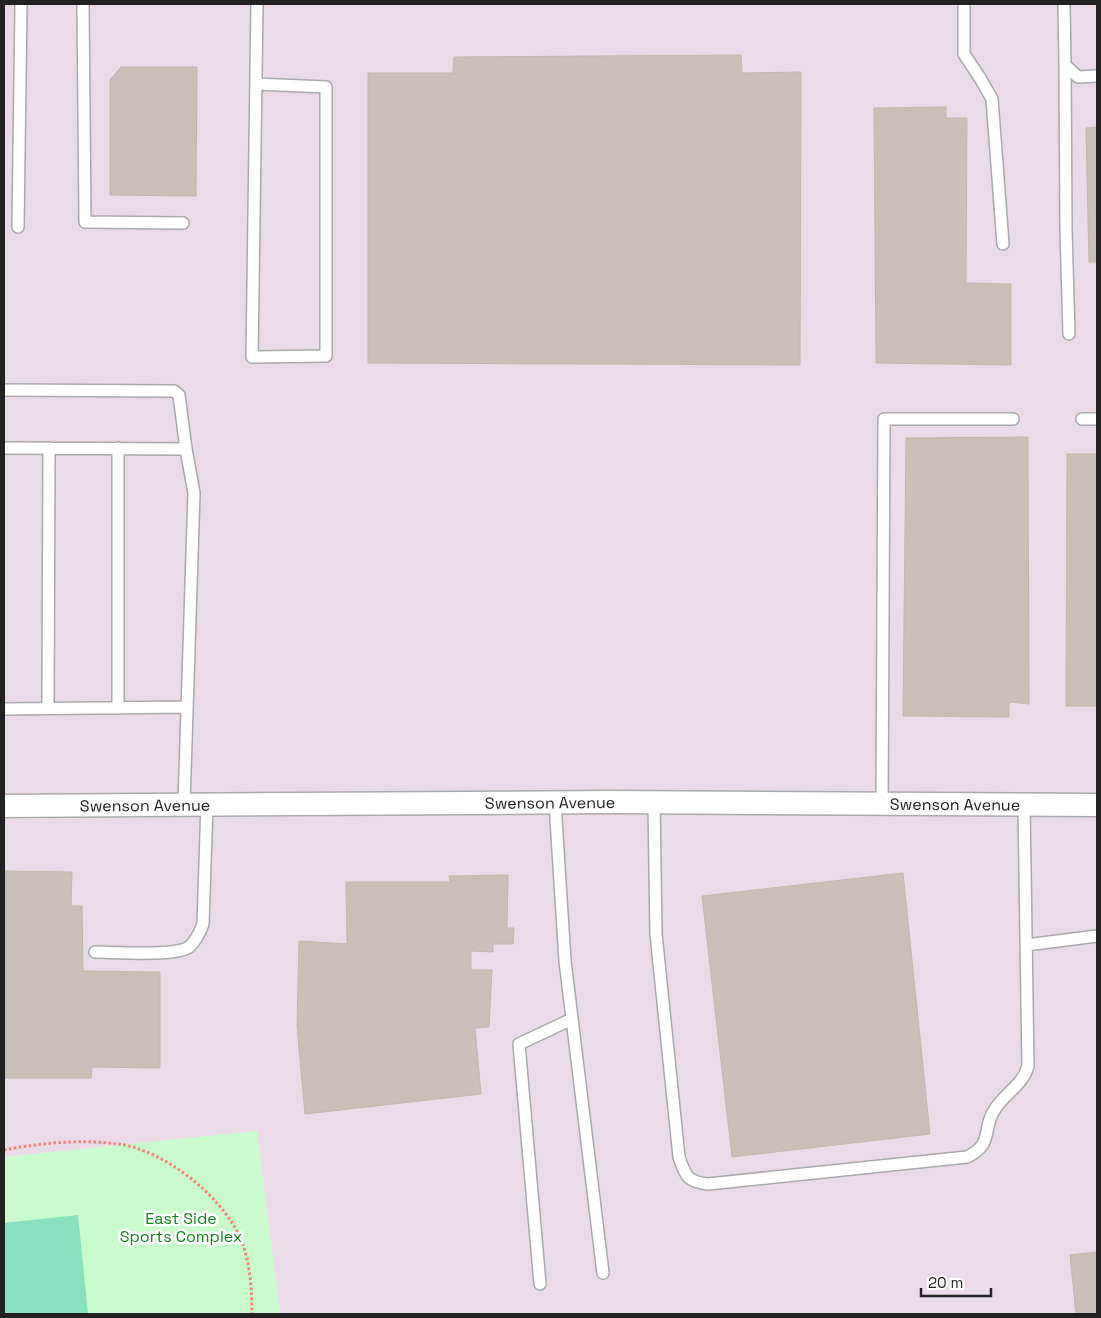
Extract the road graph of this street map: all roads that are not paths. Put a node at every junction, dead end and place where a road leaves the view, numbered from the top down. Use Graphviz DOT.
graph roads {
  1 [pos="21,4"];
  2 [pos="83,4"];
  3 [pos="257,4"];
  4 [pos="964,4"];
  5 [pos="1064,4"];
  6 [pos="1065,65"];
  7 [pos="1097,76"];
  8 [pos="256,84"];
  9 [pos="183,223"];
  10 [pos="18,227"];
  11 [pos="1003,244"];
  12 [pos="1069,334"];
  13 [pos="4,390"];
  14 [pos="1013,419"];
  15 [pos="1082,419"];
  16 [pos="1097,419"];
  17 [pos="4,448"];
  18 [pos="49,448"];
  19 [pos="118,448"];
  20 [pos="186,449"];
  21 [pos="187,707"];
  22 [pos="48,708"];
  23 [pos="118,708"];
  24 [pos="4,709"];
  25 [pos="654,802"];
  26 [pos="555,803"];
  27 [pos="184,804"];
  28 [pos="207,804"];
  29 [pos="882,804"];
  30 [pos="1024,805"];
  31 [pos="1097,805"];
  32 [pos="4,806"];
  33 [pos="1097,936"];
  34 [pos="1026,944"];
  35 [pos="95,952"];
  36 [pos="572,1019"];
  37 [pos="602,1273"];
  38 [pos="540,1284"];
  1 -- 10 [label="lane"];
  2 -- 9 [label="lane"];
  3 -- 8 [label="lane"];
  4 -- 11 [label="lane"];
  5 -- 6 [label="lane"];
  6 -- 7 [label="lane"];
  6 -- 12 [label="lane"];
  8 -- 8 [label="lane"];
  13 -- 20 [label="lane"];
  14 -- 29 [label="lane"];
  15 -- 16 [label="lane"];
  17 -- 18 [label="lane"];
  18 -- 19 [label="lane"];
  18 -- 22 [label="lane"];
  19 -- 20 [label="lane"];
  19 -- 23 [label="lane"];
  20 -- 21 [label="lane"];
  21 -- 23 [label="lane"];
  21 -- 27 [label="lane"];
  22 -- 23 [label="lane"];
  22 -- 24 [label="lane"];
  25 -- 26 [label="street, Swenson Avenue"];
  25 -- 29 [label="street, Swenson Avenue"];
  25 -- 34 [label="lane"];
  26 -- 28 [label="street, Swenson Avenue"];
  26 -- 36 [label="lane"];
  27 -- 28 [label="street, Swenson Avenue"];
  27 -- 32 [label="street, Swenson Avenue"];
  28 -- 35 [label="lane"];
  29 -- 30 [label="street, Swenson Avenue"];
  30 -- 31 [label="street, Swenson Avenue"];
  30 -- 34 [label="lane"];
  33 -- 34 [label="lane"];
  36 -- 37 [label="lane"];
  36 -- 38 [label="lane"];
}
